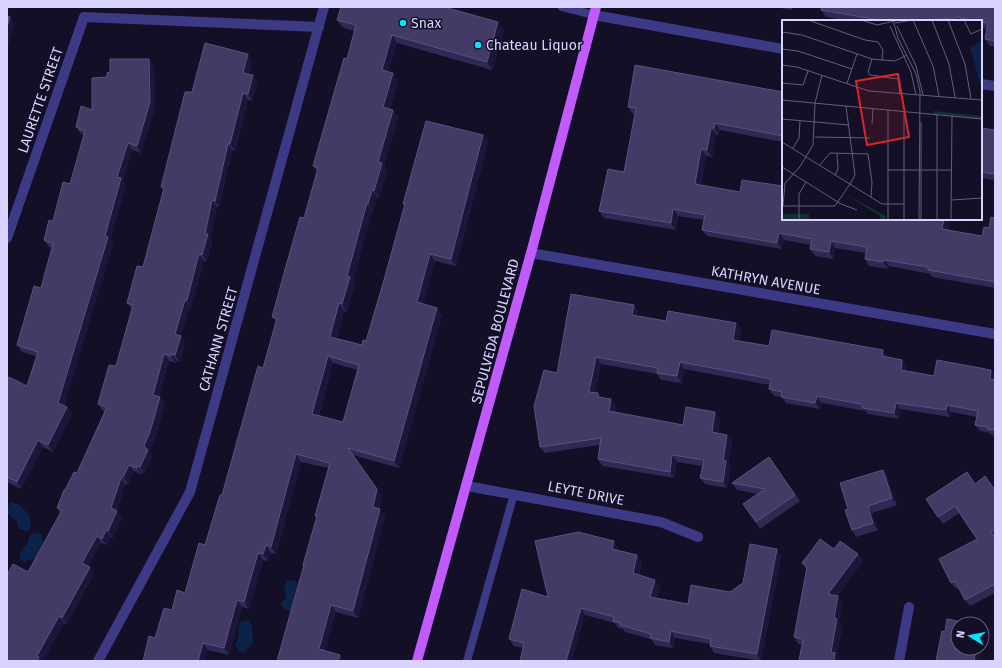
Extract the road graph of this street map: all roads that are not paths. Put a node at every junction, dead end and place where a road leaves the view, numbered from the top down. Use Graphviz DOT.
graph roads {
  1 [pos="324,7"];
  2 [pos="562,7"];
  3 [pos="595,11"];
  4 [pos="319,27"];
  5 [pos="782,49"];
  6 [pos="982,84"];
  7 [pos="995,86"];
  8 [pos="7,238"];
  9 [pos="531,253"];
  10 [pos="995,334"];
  11 [pos="467,486"];
  12 [pos="514,494"];
  13 [pos="698,537"];
  14 [pos="909,608"];
  15 [pos="98,661"];
  16 [pos="417,661"];
  17 [pos="467,661"];
  18 [pos="899,661"];
  1 -- 4 [label="street, CATHANN STREET"];
  2 -- 3 [label="lane"];
  3 -- 5 [label="street"];
  3 -- 9 [label="main road, SEPULVEDA BOULEVARD"];
  4 -- 8 [label="street, LAURETTE STREET"];
  4 -- 15 [label="street, CATHANN STREET"];
  6 -- 7 [label="street"];
  9 -- 10 [label="street, KATHRYN AVENUE"];
  9 -- 11 [label="main road, SEPULVEDA BOULEVARD"];
  11 -- 12 [label="street, LEYTE DRIVE"];
  11 -- 16 [label="main road, SEPULVEDA BOULEVARD"];
  12 -- 13 [label="street, LEYTE DRIVE"];
  12 -- 17 [label="lane"];
  14 -- 18 [label="street"];
}
